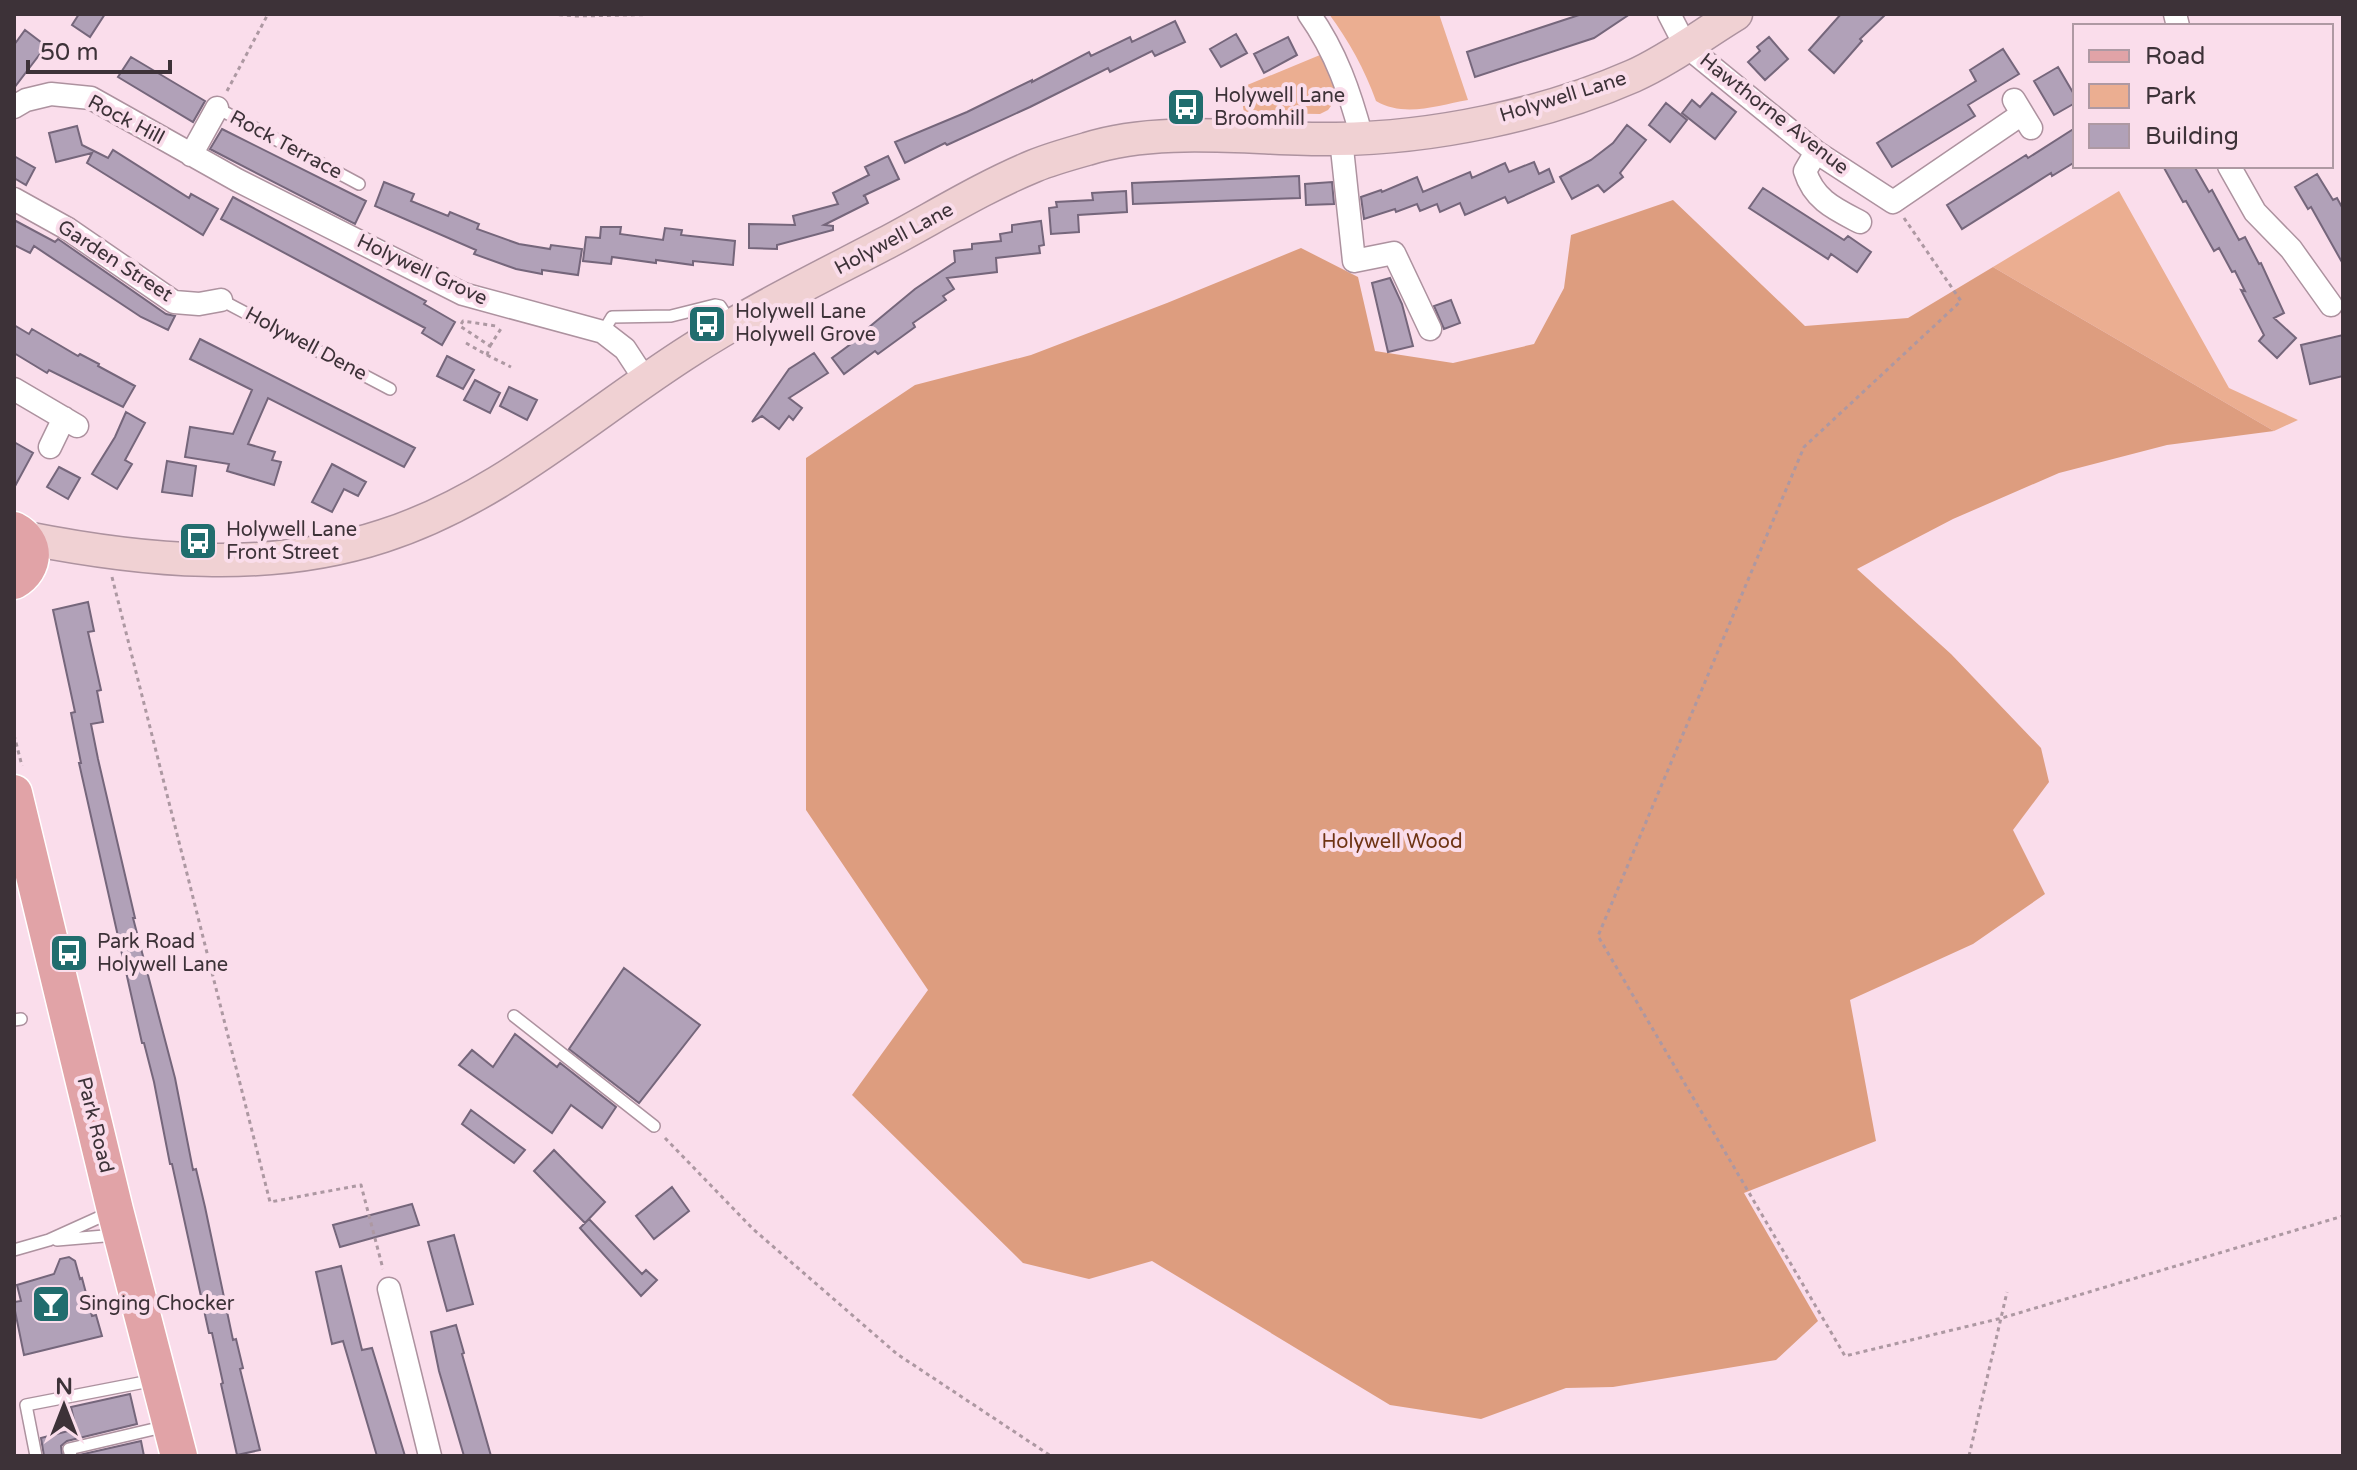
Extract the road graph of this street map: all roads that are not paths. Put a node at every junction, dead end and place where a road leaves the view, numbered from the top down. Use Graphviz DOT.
graph roads {
  1 [pos="1309,14"];
  2 [pos="1669,14"];
  3 [pos="1736,14"];
  4 [pos="1685,45"];
  5 [pos="18,99"];
  6 [pos="217,108"];
  7 [pos="2022,114"];
  8 [pos="1352,139"];
  9 [pos="1816,152"];
  10 [pos="191,155"];
  11 [pos="2230,168"];
  12 [pos="359,184"];
  13 [pos="14,199"];
  14 [pos="1860,222"];
  15 [pos="221,300"];
  16 [pos="2337,306"];
  17 [pos="732,325"];
  18 [pos="1430,329"];
  19 [pos="603,332"];
  20 [pos="646,381"];
  21 [pos="14,389"];
  22 [pos="390,389"];
  23 [pos="50,447"];
  24 [pos="20,555"];
  25 [pos="14,793"];
  26 [pos="514,1016"];
  27 [pos="654,1126"];
  28 [pos="118,1222"];
  29 [pos="49,1240"];
  30 [pos="14,1250"];
  31 [pos="389,1289"];
  32 [pos="159,1379"];
  33 [pos="175,1441"];
  34 [pos="36,1456"];
  35 [pos="71,1456"];
  36 [pos="430,1456"];
  1 -- 8 [label="street"];
  2 -- 4 [label="street"];
  3 -- 4 [label="main road, Holywell Lane"];
  4 -- 8 [label="main road, Holywell Lane"];
  4 -- 9 [label="street, Hawthorne Avenue"];
  5 -- 10 [label="street, Rock Hill"];
  6 -- 10 [label="street, Rock Terrace"];
  6 -- 12 [label="lane, Rock Terrace"];
  7 -- 9 [label="street, Hawthorne Avenue"];
  8 -- 17 [label="main road, Holywell Lane"];
  8 -- 18 [label="street"];
  9 -- 14 [label="street"];
  10 -- 19 [label="street, Holywell Grove"];
  11 -- 16 [label="street"];
  13 -- 15 [label="street, Garden Street"];
  15 -- 22 [label="lane, Holywell Dene"];
  17 -- 19 [label="lane"];
  17 -- 20 [label="main road, Holywell Lane"];
  19 -- 20 [label="street, Holywell Grove"];
  20 -- 24 [label="main road, Holywell Lane"];
  21 -- 23 [label="street"];
  25 -- 28 [label="main road, Park Road"];
  26 -- 27 [label="lane"];
  28 -- 29 [label="lane"];
  28 -- 29 [label="lane"];
  28 -- 32 [label="main road, Park Road"];
  29 -- 30 [label="lane"];
  31 -- 36 [label="street"];
  32 -- 33 [label="main road, Park Road"];
  32 -- 34 [label="lane"];
  33 -- 35 [label="lane"];
}
